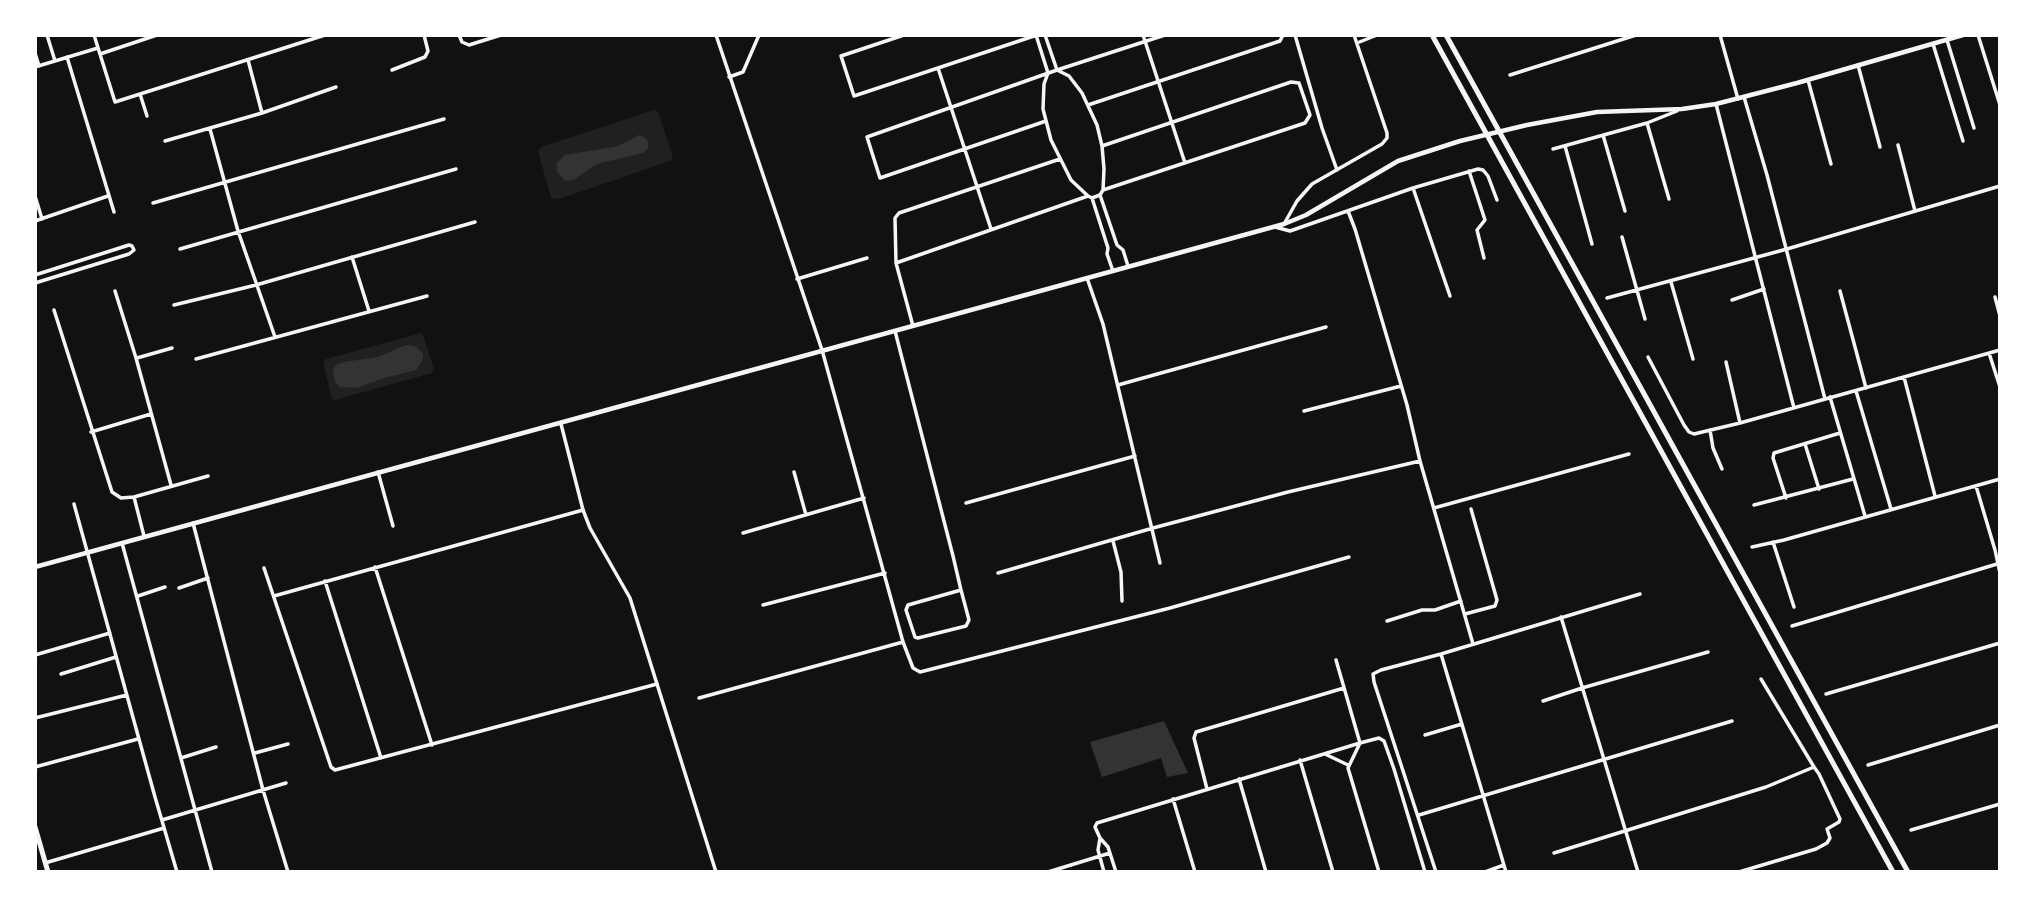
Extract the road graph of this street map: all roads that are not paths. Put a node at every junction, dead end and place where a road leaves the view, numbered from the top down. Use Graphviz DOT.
graph roads {
  1 [pos="47,35"];
  2 [pos="94,35"];
  3 [pos="157,35"];
  4 [pos="324,35"];
  5 [pos="424,35"];
  6 [pos="459,35"];
  7 [pos="501,35"];
  8 [pos="716,35"];
  9 [pos="759,35"];
  10 [pos="904,35"];
  11 [pos="1036,35"];
  12 [pos="1045,35"];
  13 [pos="1143,35"];
  14 [pos="1165,35"];
  15 [pos="1283,35"];
  16 [pos="1295,35"];
  17 [pos="1354,35"];
  18 [pos="1377,35"];
  19 [pos="1432,35"];
  20 [pos="1446,35"];
  21 [pos="1636,35"];
  22 [pos="1720,35"];
  23 [pos="1963,35"];
  24 [pos="1978,35"];
  25 [pos="1947,40"];
  26 [pos="1145,42"];
  27 [pos="1356,43"];
  28 [pos="1933,44"];
  29 [pos="98,48"];
  30 [pos="35,53"];
  31 [pos="100,54"];
  32 [pos="67,57"];
  33 [pos="248,60"];
  34 [pos="55,61"];
  35 [pos="1858,65"];
  36 [pos="37,66"];
  37 [pos="938,68"];
  38 [pos="392,70"];
  39 [pos="1057,70"];
  40 [pos="1048,73"];
  41 [pos="1510,75"];
  42 [pos="729,77"];
  43 [pos="1808,80"];
  44 [pos="1159,82"];
  45 [pos="336,87"];
  46 [pos="140,94"];
  47 [pos="1744,97"];
  48 [pos="1738,99"];
  49 [pos="1716,104"];
  50 [pos="1088,105"];
  51 [pos="2000,105"];
  52 [pos="951,107"];
  53 [pos="1682,109"];
  54 [pos="262,113"];
  55 [pos="147,116"];
  56 [pos="444,119"];
  57 [pos="1046,121"];
  58 [pos="1172,122"];
  59 [pos="1647,123"];
  60 [pos="1974,128"];
  61 [pos="210,129"];
  62 [pos="1603,135"];
  63 [pos="165,141"];
  64 [pos="1963,141"];
  65 [pos="1898,145"];
  66 [pos="1102,146"];
  67 [pos="1565,146"];
  68 [pos="1880,147"];
  69 [pos="965,149"];
  70 [pos="1553,149"];
  71 [pos="1060,159"];
  72 [pos="1185,163"];
  73 [pos="1831,164"];
  74 [pos="456,169"];
  75 [pos="1337,170"];
  76 [pos="1469,171"];
  77 [pos="224,183"];
  78 [pos="977,186"];
  79 [pos="2000,186"];
  80 [pos="1413,188"];
  81 [pos="1103,190"];
  82 [pos="1100,195"];
  83 [pos="35,196"];
  84 [pos="108,196"];
  85 [pos="1090,197"];
  86 [pos="1669,199"];
  87 [pos="1497,200"];
  88 [pos="153,202"];
  89 [pos="1348,211"];
  90 [pos="1625,211"];
  91 [pos="114,212"];
  92 [pos="1915,212"];
  93 [pos="42,219"];
  94 [pos="35,221"];
  95 [pos="475,222"];
  96 [pos="1284,224"];
  97 [pos="1275,226"];
  98 [pos="991,229"];
  99 [pos="238,231"];
  100 [pos="1622,237"];
  101 [pos="1592,244"];
  102 [pos="1116,245"];
  103 [pos="1108,248"];
  104 [pos="180,249"];
  105 [pos="1787,249"];
  106 [pos="352,257"];
  107 [pos="867,258"];
  108 [pos="1484,258"];
  109 [pos="1755,258"];
  110 [pos="896,263"];
  111 [pos="1128,266"];
  112 [pos="1113,271"];
  113 [pos="1087,278"];
  114 [pos="797,279"];
  115 [pos="35,280"];
  116 [pos="1671,282"];
  117 [pos="256,285"];
  118 [pos="1764,289"];
  119 [pos="115,291"];
  120 [pos="1637,291"];
  121 [pos="1840,291"];
  122 [pos="427,296"];
  123 [pos="1450,296"];
  124 [pos="1995,297"];
  125 [pos="1607,298"];
  126 [pos="1732,300"];
  127 [pos="174,305"];
  128 [pos="54,310"];
  129 [pos="369,312"];
  130 [pos="2000,316"];
  131 [pos="1645,319"];
  132 [pos="913,327"];
  133 [pos="1326,327"];
  134 [pos="895,331"];
  135 [pos="275,337"];
  136 [pos="172,348"];
  137 [pos="822,350"];
  138 [pos="2000,350"];
  139 [pos="1989,353"];
  140 [pos="1648,357"];
  141 [pos="136,358"];
  142 [pos="196,359"];
  143 [pos="1693,359"];
  144 [pos="1726,362"];
  145 [pos="1904,377"];
  146 [pos="1118,385"];
  147 [pos="1401,386"];
  148 [pos="2000,387"];
  149 [pos="1866,388"];
  150 [pos="1856,391"];
  151 [pos="1828,398"];
  152 [pos="1794,408"];
  153 [pos="1304,411"];
  154 [pos="151,414"];
  155 [pos="1740,423"];
  156 [pos="561,424"];
  157 [pos="1710,430"];
  158 [pos="91,432"];
  159 [pos="1840,433"];
  160 [pos="1805,443"];
  161 [pos="1629,454"];
  162 [pos="1135,456"];
  163 [pos="1420,461"];
  164 [pos="1722,468"];
  165 [pos="378,472"];
  166 [pos="794,472"];
  167 [pos="208,476"];
  168 [pos="1853,479"];
  169 [pos="2000,479"];
  170 [pos="171,485"];
  171 [pos="1976,486"];
  172 [pos="1819,489"];
  173 [pos="134,496"];
  174 [pos="1935,496"];
  175 [pos="864,498"];
  176 [pos="1786,498"];
  177 [pos="966,503"];
  178 [pos="74,504"];
  179 [pos="1754,505"];
  180 [pos="1434,508"];
  181 [pos="1471,509"];
  182 [pos="1891,509"];
  183 [pos="583,510"];
  184 [pos="806,515"];
  185 [pos="1865,516"];
  186 [pos="193,523"];
  187 [pos="393,526"];
  188 [pos="1153,528"];
  189 [pos="743,533"];
  190 [pos="145,536"];
  191 [pos="1113,541"];
  192 [pos="1773,542"];
  193 [pos="122,543"];
  194 [pos="1752,547"];
  195 [pos="1998,549"];
  196 [pos="88,552"];
  197 [pos="1349,557"];
  198 [pos="1160,563"];
  199 [pos="1997,564"];
  200 [pos="35,567"];
  201 [pos="375,567"];
  202 [pos="264,568"];
  203 [pos="885,573"];
  204 [pos="998,573"];
  205 [pos="2000,573"];
  206 [pos="208,578"];
  207 [pos="325,581"];
  208 [pos="165,587"];
  209 [pos="179,588"];
  210 [pos="961,590"];
  211 [pos="1640,594"];
  212 [pos="138,596"];
  213 [pos="274,596"];
  214 [pos="1122,601"];
  215 [pos="1461,601"];
  216 [pos="763,605"];
  217 [pos="1794,607"];
  218 [pos="1465,614"];
  219 [pos="1561,617"];
  220 [pos="1387,621"];
  221 [pos="1792,626"];
  222 [pos="110,633"];
  223 [pos="903,642"];
  224 [pos="2000,643"];
  225 [pos="1473,644"];
  226 [pos="1708,652"];
  227 [pos="1441,654"];
  228 [pos="35,655"];
  229 [pos="117,657"];
  230 [pos="1336,660"];
  231 [pos="61,674"];
  232 [pos="1761,679"];
  233 [pos="657,684"];
  234 [pos="1344,688"];
  235 [pos="1582,688"];
  236 [pos="1826,694"];
  237 [pos="127,695"];
  238 [pos="699,698"];
  239 [pos="1543,701"];
  240 [pos="35,718"];
  241 [pos="1732,721"];
  242 [pos="1462,724"];
  243 [pos="2000,725"];
  244 [pos="1425,735"];
  245 [pos="139,738"];
  246 [pos="1360,743"];
  247 [pos="288,744"];
  248 [pos="432,746"];
  249 [pos="216,747"];
  250 [pos="255,753"];
  251 [pos="1323,754"];
  252 [pos="181,758"];
  253 [pos="381,758"];
  254 [pos="1604,760"];
  255 [pos="1300,761"];
  256 [pos="1348,765"];
  257 [pos="1868,765"];
  258 [pos="35,767"];
  259 [pos="1814,767"];
  260 [pos="1239,779"];
  261 [pos="286,783"];
  262 [pos="1207,789"];
  263 [pos="263,790"];
  264 [pos="1484,796"];
  265 [pos="1173,799"];
  266 [pos="2000,804"];
  267 [pos="197,810"];
  268 [pos="1419,815"];
  269 [pos="162,820"];
  270 [pos="35,827"];
  271 [pos="164,828"];
  272 [pos="1911,830"];
  273 [pos="1626,831"];
  274 [pos="1100,838"];
  275 [pos="1110,853"];
  276 [pos="1554,853"];
  277 [pos="1099,857"];
  278 [pos="45,863"];
  279 [pos="1504,866"];
  280 [pos="48,872"];
  281 [pos="177,872"];
  282 [pos="212,872"];
  283 [pos="288,872"];
  284 [pos="716,872"];
  285 [pos="1048,872"];
  286 [pos="1104,872"];
  287 [pos="1116,872"];
  288 [pos="1195,872"];
  289 [pos="1266,872"];
  290 [pos="1333,872"];
  291 [pos="1379,872"];
  292 [pos="1425,872"];
  293 [pos="1436,872"];
  294 [pos="1485,872"];
  295 [pos="1506,872"];
  296 [pos="1638,872"];
  297 [pos="1738,872"];
  298 [pos="1893,872"];
  299 [pos="1908,872"];
  1 -- 34 [label="street"];
  2 -- 29 [label="street"];
  3 -- 31 [label="street"];
  4 -- 33 [label="street"];
  5 -- 38 [label="street"];
  6 -- 7 [label="street"];
  8 -- 42 [label="street"];
  9 -- 42 [label="street"];
  10 -- 37 [label="street"];
  11 -- 37 [label="street"];
  11 -- 40 [label="street"];
  12 -- 39 [label="street"];
  13 -- 26 [label="street"];
  14 -- 26 [label="street"];
  15 -- 44 [label="street"];
  16 -- 75 [label="street"];
  17 -- 27 [label="street"];
  18 -- 27 [label="street"];
  19 -- 298 [label="highway"];
  20 -- 299 [label="highway"];
  21 -- 41 [label="street"];
  22 -- 48 [label="street"];
  23 -- 25 [label="main road"];
  24 -- 51 [label="street"];
  25 -- 28 [label="main road"];
  25 -- 60 [label="street"];
  26 -- 39 [label="street"];
  26 -- 44 [label="street"];
  27 -- 75 [label="street"];
  28 -- 35 [label="main road"];
  28 -- 64 [label="street"];
  29 -- 31 [label="street"];
  29 -- 32 [label="street"];
  30 -- 36 [label="street"];
  31 -- 46 [label="street"];
  32 -- 34 [label="street"];
  32 -- 84 [label="street"];
  33 -- 46 [label="street"];
  33 -- 54 [label="street"];
  34 -- 36 [label="street"];
  35 -- 43 [label="main road"];
  35 -- 68 [label="street"];
  37 -- 52 [label="street"];
  39 -- 40 [label="street"];
  39 -- 50 [label="street"];
  40 -- 52 [label="street"];
  40 -- 57 [label="street"];
  42 -- 114 [label="street"];
  43 -- 47 [label="main road"];
  43 -- 73 [label="street"];
  44 -- 50 [label="street"];
  44 -- 58 [label="street"];
  45 -- 54 [label="street"];
  46 -- 55 [label="street"];
  47 -- 48 [label="main road"];
  47 -- 105 [label="street"];
  48 -- 49 [label="main road"];
  49 -- 53 [label="main road"];
  49 -- 109 [label="street"];
  50 -- 66 [label="street"];
  52 -- 69 [label="street"];
  52 -- 69 [label="street"];
  53 -- 59 [label="street"];
  53 -- 96 [label="main road"];
  54 -- 61 [label="street"];
  56 -- 77 [label="street"];
  57 -- 69 [label="street"];
  57 -- 71 [label="street"];
  58 -- 66 [label="street"];
  58 -- 72 [label="street"];
  58 -- 72 [label="street"];
  59 -- 62 [label="street"];
  59 -- 86 [label="street"];
  61 -- 63 [label="street"];
  61 -- 77 [label="street"];
  62 -- 67 [label="street"];
  62 -- 90 [label="street"];
  65 -- 92 [label="street"];
  66 -- 81 [label="street"];
  67 -- 70 [label="street"];
  67 -- 101 [label="street"];
  69 -- 78 [label="street"];
  71 -- 78 [label="street"];
  71 -- 85 [label="street"];
  72 -- 81 [label="street"];
  74 -- 99 [label="street"];
  75 -- 96 [label="street"];
  76 -- 80 [label="street"];
  76 -- 87 [label="street"];
  76 -- 108 [label="street"];
  77 -- 88 [label="street"];
  77 -- 99 [label="street"];
  78 -- 98 [label="street"];
  78 -- 110 [label="street"];
  79 -- 92 [label="street"];
  80 -- 89 [label="street"];
  80 -- 123 [label="street"];
  81 -- 82 [label="street"];
  82 -- 85 [label="street"];
  82 -- 102 [label="street"];
  83 -- 93 [label="street"];
  84 -- 91 [label="street"];
  84 -- 93 [label="street"];
  85 -- 98 [label="street"];
  85 -- 103 [label="street"];
  89 -- 97 [label="street"];
  89 -- 147 [label="street"];
  92 -- 105 [label="street"];
  93 -- 94 [label="street"];
  95 -- 106 [label="street"];
  96 -- 97 [label="main road"];
  97 -- 111 [label="main road"];
  98 -- 110 [label="street"];
  99 -- 104 [label="street"];
  99 -- 117 [label="street"];
  100 -- 120 [label="street"];
  102 -- 103 [label="street"];
  102 -- 111 [label="street"];
  103 -- 112 [label="street"];
  105 -- 109 [label="street"];
  105 -- 151 [label="street"];
  106 -- 117 [label="street"];
  106 -- 129 [label="street"];
  107 -- 114 [label="street"];
  109 -- 116 [label="street"];
  109 -- 118 [label="street"];
  110 -- 132 [label="street"];
  111 -- 112 [label="main road"];
  112 -- 113 [label="main road"];
  113 -- 132 [label="main road"];
  113 -- 146 [label="street"];
  114 -- 137 [label="street"];
  115 -- 115 [label="street"];
  116 -- 120 [label="street"];
  116 -- 143 [label="street"];
  117 -- 127 [label="street"];
  117 -- 135 [label="street"];
  118 -- 126 [label="street"];
  118 -- 152 [label="street"];
  119 -- 141 [label="street"];
  120 -- 125 [label="street"];
  120 -- 131 [label="street"];
  121 -- 149 [label="street"];
  122 -- 129 [label="street"];
  124 -- 130 [label="street"];
  128 -- 158 [label="street"];
  129 -- 135 [label="street"];
  132 -- 134 [label="main road"];
  133 -- 146 [label="street"];
  134 -- 137 [label="main road"];
  134 -- 210 [label="street"];
  135 -- 142 [label="street"];
  136 -- 141 [label="street"];
  137 -- 156 [label="main road"];
  137 -- 175 [label="street"];
  138 -- 139 [label="street"];
  139 -- 145 [label="street"];
  139 -- 148 [label="street"];
  140 -- 157 [label="street"];
  141 -- 154 [label="street"];
  144 -- 155 [label="street"];
  145 -- 149 [label="street"];
  145 -- 174 [label="street"];
  146 -- 162 [label="street"];
  147 -- 153 [label="street"];
  147 -- 163 [label="street"];
  149 -- 150 [label="street"];
  150 -- 151 [label="street"];
  150 -- 182 [label="street"];
  151 -- 152 [label="street"];
  151 -- 159 [label="street"];
  152 -- 155 [label="street"];
  154 -- 158 [label="street"];
  154 -- 170 [label="street"];
  155 -- 157 [label="street"];
  156 -- 165 [label="main road"];
  156 -- 183 [label="street"];
  157 -- 164 [label="street"];
  158 -- 173 [label="street"];
  159 -- 160 [label="street"];
  159 -- 168 [label="street"];
  160 -- 172 [label="street"];
  160 -- 176 [label="street"];
  161 -- 180 [label="street"];
  162 -- 177 [label="street"];
  162 -- 188 [label="street"];
  163 -- 180 [label="street"];
  163 -- 188 [label="street"];
  165 -- 186 [label="main road"];
  165 -- 187 [label="street"];
  166 -- 184 [label="street"];
  167 -- 170 [label="street"];
  168 -- 172 [label="street"];
  168 -- 185 [label="street"];
  169 -- 171 [label="street"];
  170 -- 173 [label="street"];
  171 -- 174 [label="street"];
  171 -- 195 [label="street"];
  172 -- 176 [label="street"];
  173 -- 190 [label="street"];
  174 -- 182 [label="street"];
  175 -- 184 [label="street"];
  175 -- 203 [label="street"];
  176 -- 179 [label="street"];
  178 -- 196 [label="street"];
  180 -- 215 [label="street"];
  181 -- 218 [label="street"];
  182 -- 185 [label="street"];
  183 -- 201 [label="street"];
  183 -- 233 [label="street"];
  184 -- 189 [label="street"];
  185 -- 192 [label="street"];
  186 -- 190 [label="main road"];
  186 -- 206 [label="street"];
  188 -- 191 [label="street"];
  188 -- 198 [label="street"];
  190 -- 193 [label="main road"];
  191 -- 204 [label="street"];
  191 -- 214 [label="street"];
  192 -- 194 [label="street"];
  192 -- 217 [label="street"];
  193 -- 196 [label="main road"];
  193 -- 212 [label="street"];
  195 -- 199 [label="street"];
  196 -- 200 [label="main road"];
  196 -- 222 [label="street"];
  197 -- 223 [label="street"];
  199 -- 205 [label="street"];
  199 -- 221 [label="street"];
  201 -- 207 [label="street"];
  201 -- 248 [label="street"];
  202 -- 213 [label="street"];
  203 -- 216 [label="street"];
  203 -- 223 [label="street"];
  206 -- 209 [label="street"];
  206 -- 250 [label="street"];
  207 -- 213 [label="street"];
  207 -- 253 [label="street"];
  208 -- 212 [label="street"];
  210 -- 210 [label="street"];
  211 -- 219 [label="street"];
  212 -- 252 [label="street"];
  213 -- 253 [label="street"];
  215 -- 218 [label="street"];
  215 -- 220 [label="street"];
  218 -- 225 [label="street"];
  219 -- 225 [label="street"];
  219 -- 235 [label="street"];
  222 -- 228 [label="street"];
  222 -- 229 [label="street"];
  223 -- 238 [label="street"];
  224 -- 236 [label="street"];
  225 -- 227 [label="street"];
  226 -- 235 [label="street"];
  227 -- 242 [label="street"];
  227 -- 268 [label="street"];
  229 -- 231 [label="street"];
  229 -- 237 [label="street"];
  230 -- 234 [label="street"];
  232 -- 259 [label="street"];
  233 -- 248 [label="street"];
  233 -- 284 [label="street"];
  234 -- 246 [label="street"];
  234 -- 262 [label="street"];
  235 -- 239 [label="street"];
  235 -- 254 [label="street"];
  237 -- 240 [label="street"];
  237 -- 245 [label="street"];
  241 -- 254 [label="street"];
  242 -- 244 [label="street"];
  242 -- 264 [label="street"];
  243 -- 257 [label="street"];
  245 -- 258 [label="street"];
  245 -- 269 [label="street"];
  246 -- 251 [label="street"];
  246 -- 256 [label="street"];
  246 -- 292 [label="street"];
  247 -- 250 [label="street"];
  248 -- 253 [label="street"];
  249 -- 252 [label="street"];
  250 -- 263 [label="street"];
  251 -- 255 [label="street"];
  251 -- 256 [label="street"];
  252 -- 267 [label="street"];
  254 -- 264 [label="street"];
  254 -- 273 [label="street"];
  255 -- 260 [label="street"];
  255 -- 290 [label="street"];
  256 -- 291 [label="street"];
  259 -- 273 [label="street"];
  259 -- 297 [label="street"];
  260 -- 262 [label="street"];
  260 -- 289 [label="street"];
  261 -- 263 [label="street"];
  262 -- 265 [label="street"];
  263 -- 267 [label="street"];
  263 -- 283 [label="street"];
  264 -- 268 [label="street"];
  264 -- 279 [label="street"];
  265 -- 274 [label="street"];
  265 -- 288 [label="street"];
  266 -- 272 [label="street"];
  267 -- 269 [label="street"];
  267 -- 282 [label="street"];
  268 -- 293 [label="street"];
  269 -- 271 [label="street"];
  270 -- 278 [label="highway"];
  271 -- 278 [label="street"];
  271 -- 281 [label="street"];
  273 -- 276 [label="street"];
  273 -- 296 [label="street"];
  274 -- 275 [label="street"];
  274 -- 277 [label="street"];
  275 -- 277 [label="street"];
  275 -- 287 [label="street"];
  277 -- 285 [label="street"];
  277 -- 286 [label="street"];
  278 -- 280 [label="highway"];
  279 -- 294 [label="street"];
  279 -- 295 [label="street"];
}
